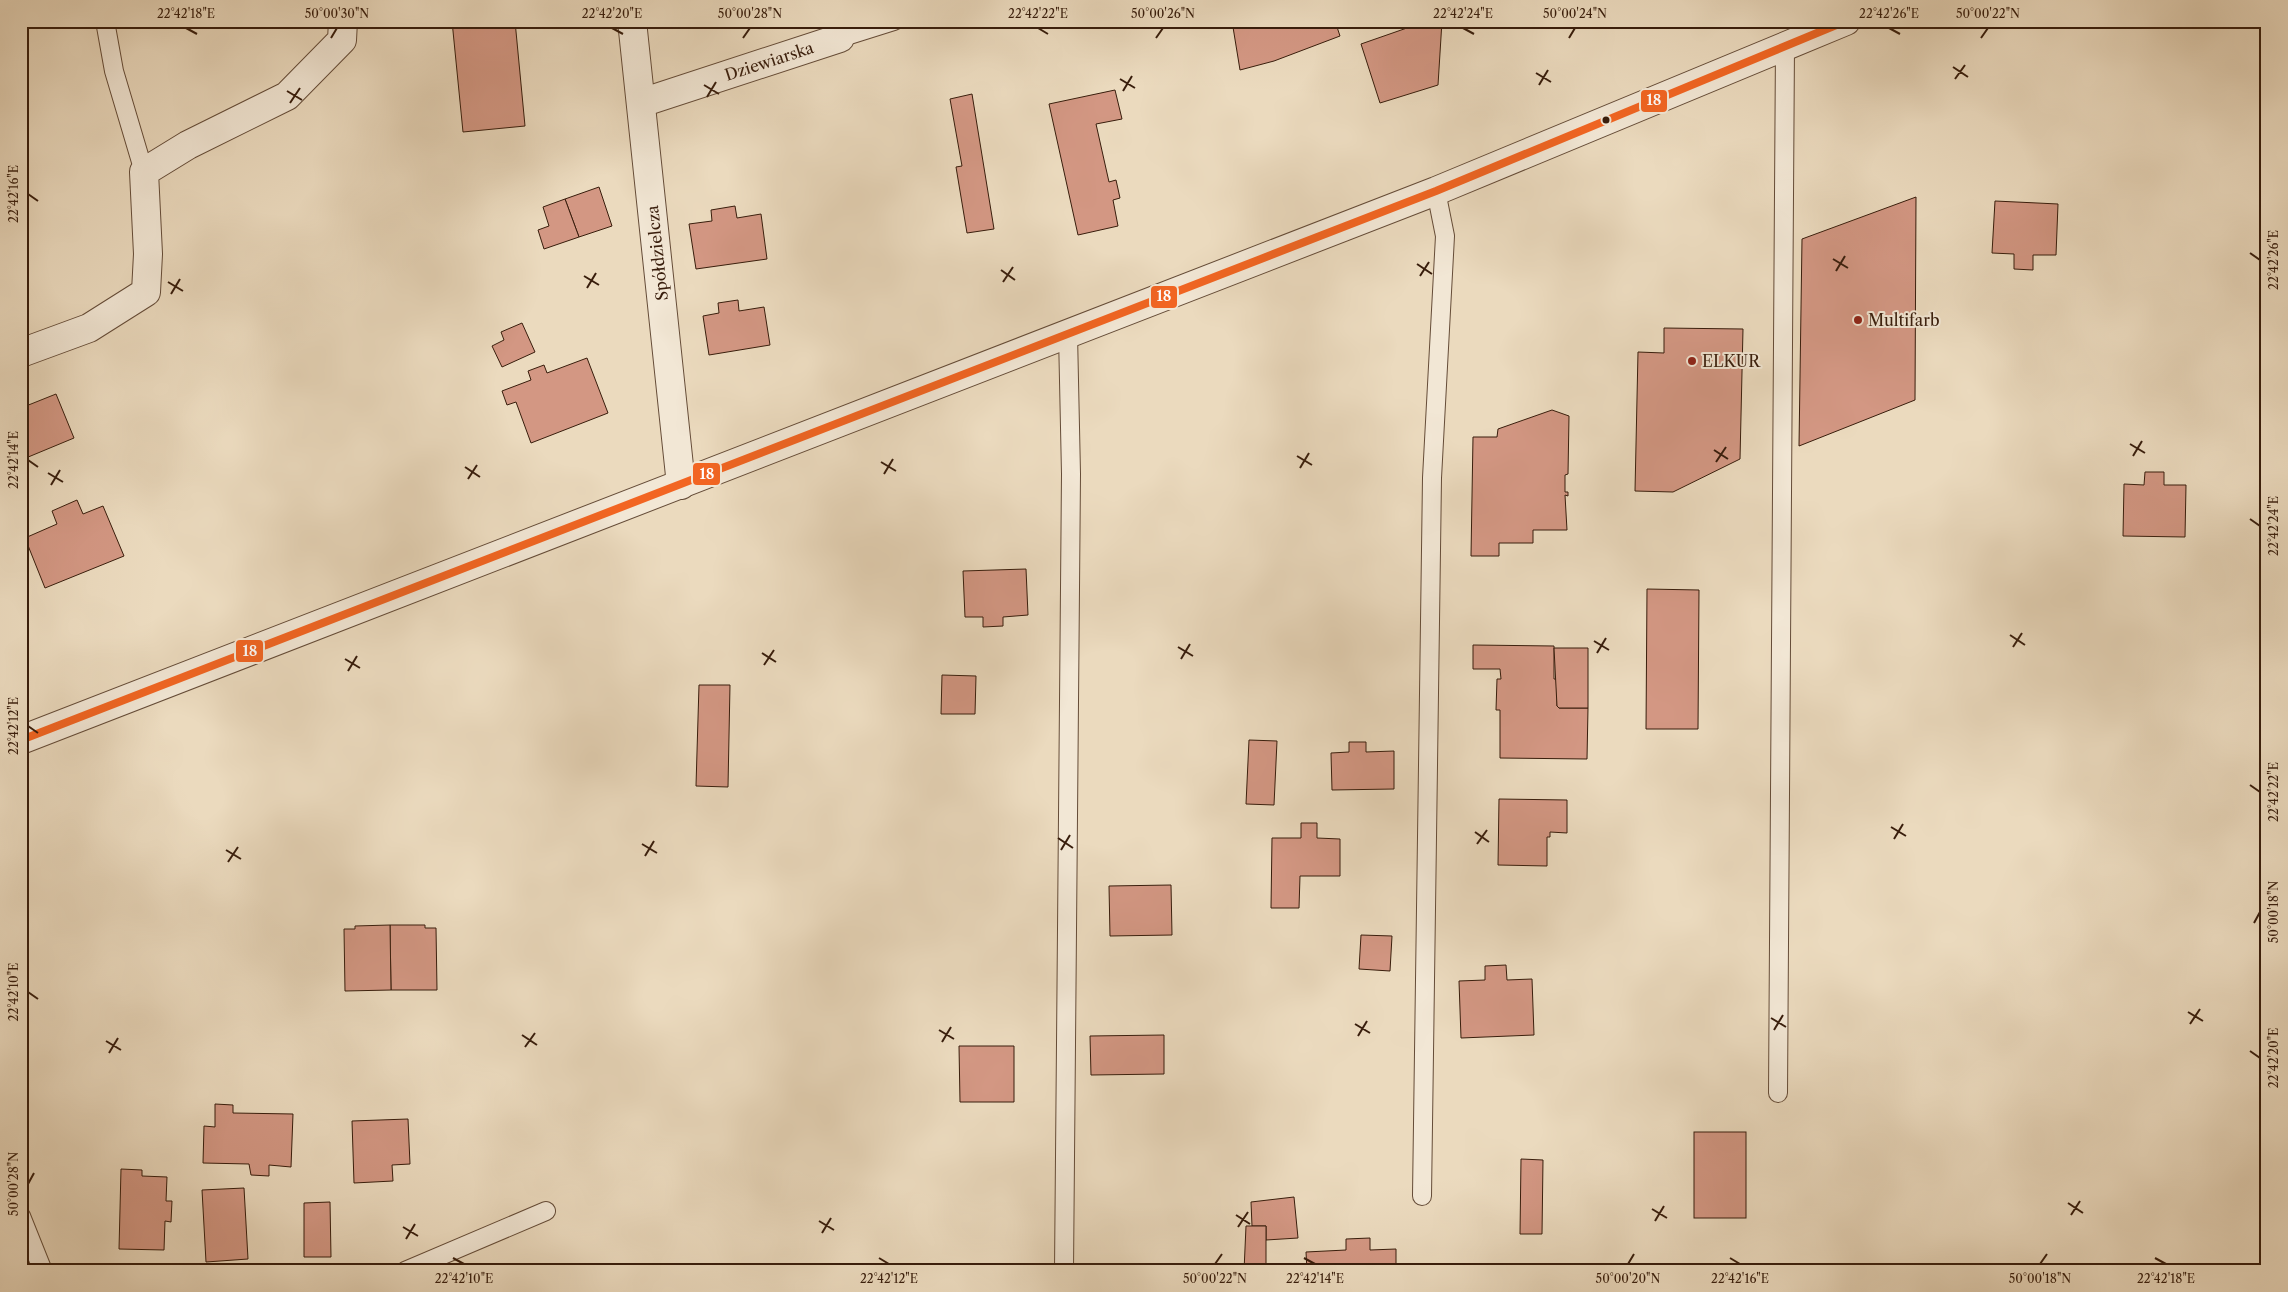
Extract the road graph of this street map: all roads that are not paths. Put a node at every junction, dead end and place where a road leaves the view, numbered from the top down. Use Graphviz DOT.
graph roads {
  1 [pos="105,21"];
  2 [pos="343,21"];
  3 [pos="632,21"];
  4 [pos="894,21"];
  5 [pos="1846,21"];
  6 [pos="1821,26"];
  7 [pos="839,30"];
  8 [pos="1785,45"];
  9 [pos="641,103"];
  10 [pos="144,172"];
  11 [pos="1436,191"];
  12 [pos="1068,334"];
  13 [pos="21,353"];
  14 [pos="681,485"];
  15 [pos="21,740"];
  16 [pos="1778,1093"];
  17 [pos="1422,1196"];
  18 [pos="546,1211"];
  19 [pos="21,1216"];
  20 [pos="43,1271"];
  21 [pos="405,1271"];
  22 [pos="1064,1271"];
  1 -- 10 [label="lane"];
  2 -- 10 [label="street"];
  3 -- 9 [label="street, Spółdzielcza"];
  4 -- 7 [label="lane"];
  5 -- 6 [label="street"];
  6 -- 8 [label="street"];
  7 -- 9 [label="street, Dziewiarska"];
  8 -- 11 [label="street"];
  8 -- 16 [label="lane"];
  9 -- 14 [label="street, Spółdzielcza"];
  10 -- 13 [label="street"];
  11 -- 12 [label="street"];
  11 -- 17 [label="lane"];
  12 -- 14 [label="street"];
  12 -- 22 [label="lane"];
  14 -- 15 [label="street"];
  18 -- 21 [label="lane"];
  19 -- 20 [label="lane"];
}
